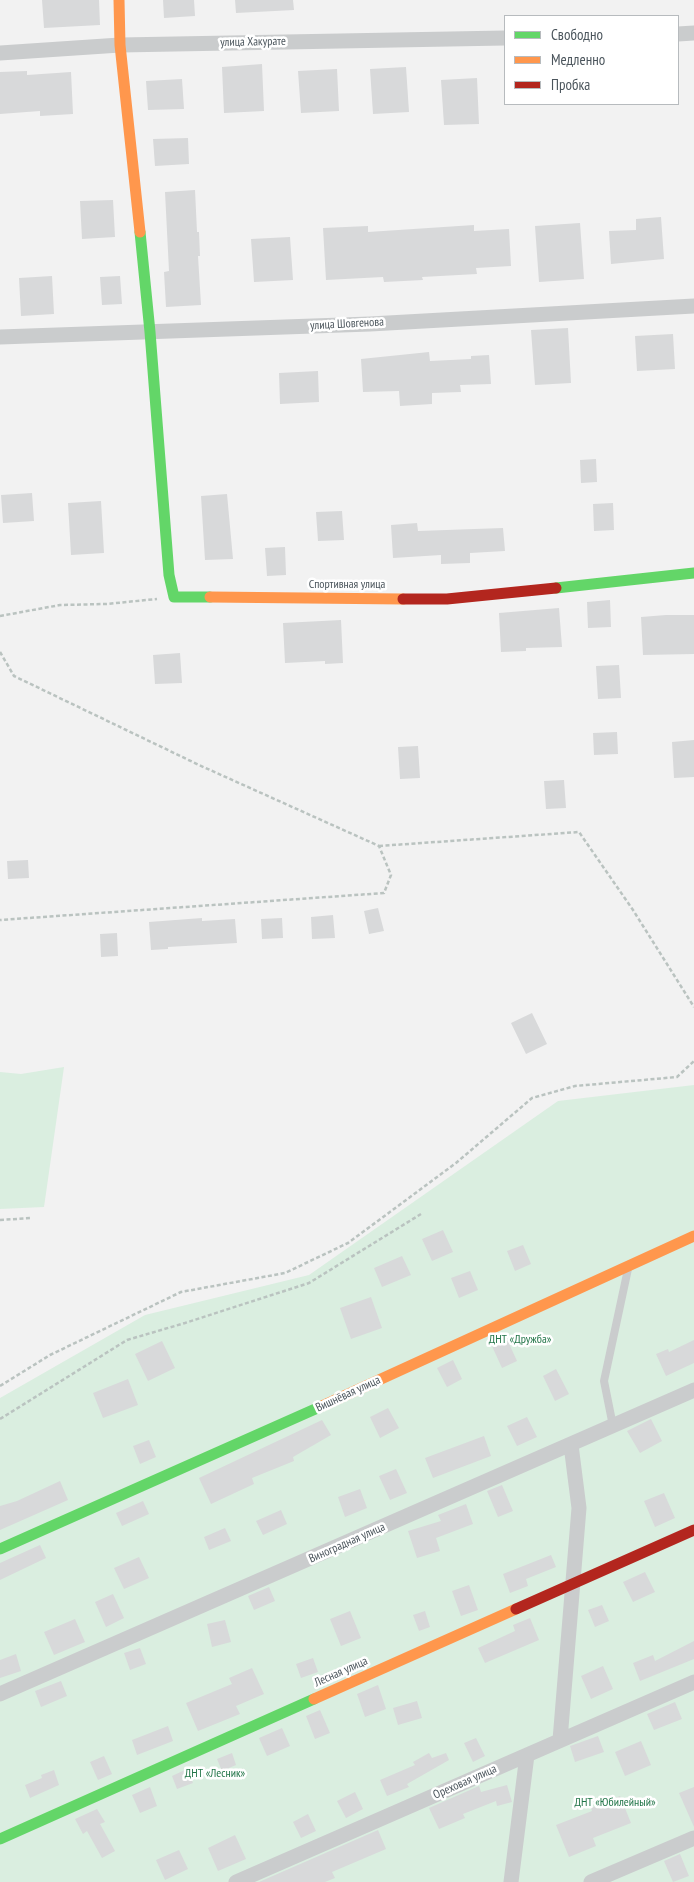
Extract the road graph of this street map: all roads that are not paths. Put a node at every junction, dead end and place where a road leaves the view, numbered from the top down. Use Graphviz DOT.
graph roads {
  1 [pos="119,0"];
  2 [pos="694,33"];
  3 [pos="679,34"];
  4 [pos="504,38"];
  5 [pos="120,45"];
  6 [pos="0,53"];
  7 [pos="694,306"];
  8 [pos="150,332"];
  9 [pos="0,337"];
  10 [pos="694,573"];
  11 [pos="694,1236"];
  12 [pos="628,1266"];
  13 [pos="694,1390"];
  14 [pos="613,1426"];
  15 [pos="571,1445"];
  16 [pos="694,1530"];
  17 [pos="0,1549"];
  18 [pos="572,1584"];
  19 [pos="694,1682"];
  20 [pos="0,1694"];
  21 [pos="560,1740"];
  22 [pos="527,1755"];
  23 [pos="694,1838"];
  24 [pos="0,1839"];
  25 [pos="236,1882"];
  26 [pos="511,1882"];
  27 [pos="591,1882"];
  1 -- 5 [label="street"];
  2 -- 3 [label="street"];
  4 -- 5 [label="street, улица Хакурате"];
  5 -- 6 [label="street, улица Хакурате"];
  5 -- 8 [label="street"];
  7 -- 8 [label="street, улица Шовгенова"];
  8 -- 9 [label="street, улица Шовгенова"];
  8 -- 10 [label="street, Спортивная улица"];
  11 -- 12 [label="street, Вишнёвая улица"];
  12 -- 14 [label="lane"];
  12 -- 17 [label="street, Вишнёвая улица"];
  13 -- 14 [label="street, Виноградная улица"];
  14 -- 15 [label="street, Виноградная улица"];
  15 -- 18 [label="street"];
  15 -- 20 [label="street, Виноградная улица"];
  16 -- 18 [label="street, Лесная улица"];
  18 -- 21 [label="street"];
  18 -- 24 [label="street, Лесная улица"];
  19 -- 21 [label="street, Ореховая улица"];
  21 -- 22 [label="street, Ореховая улица"];
  22 -- 25 [label="street, Ореховая улица"];
  22 -- 26 [label="street"];
  23 -- 27 [label="street"];
}
